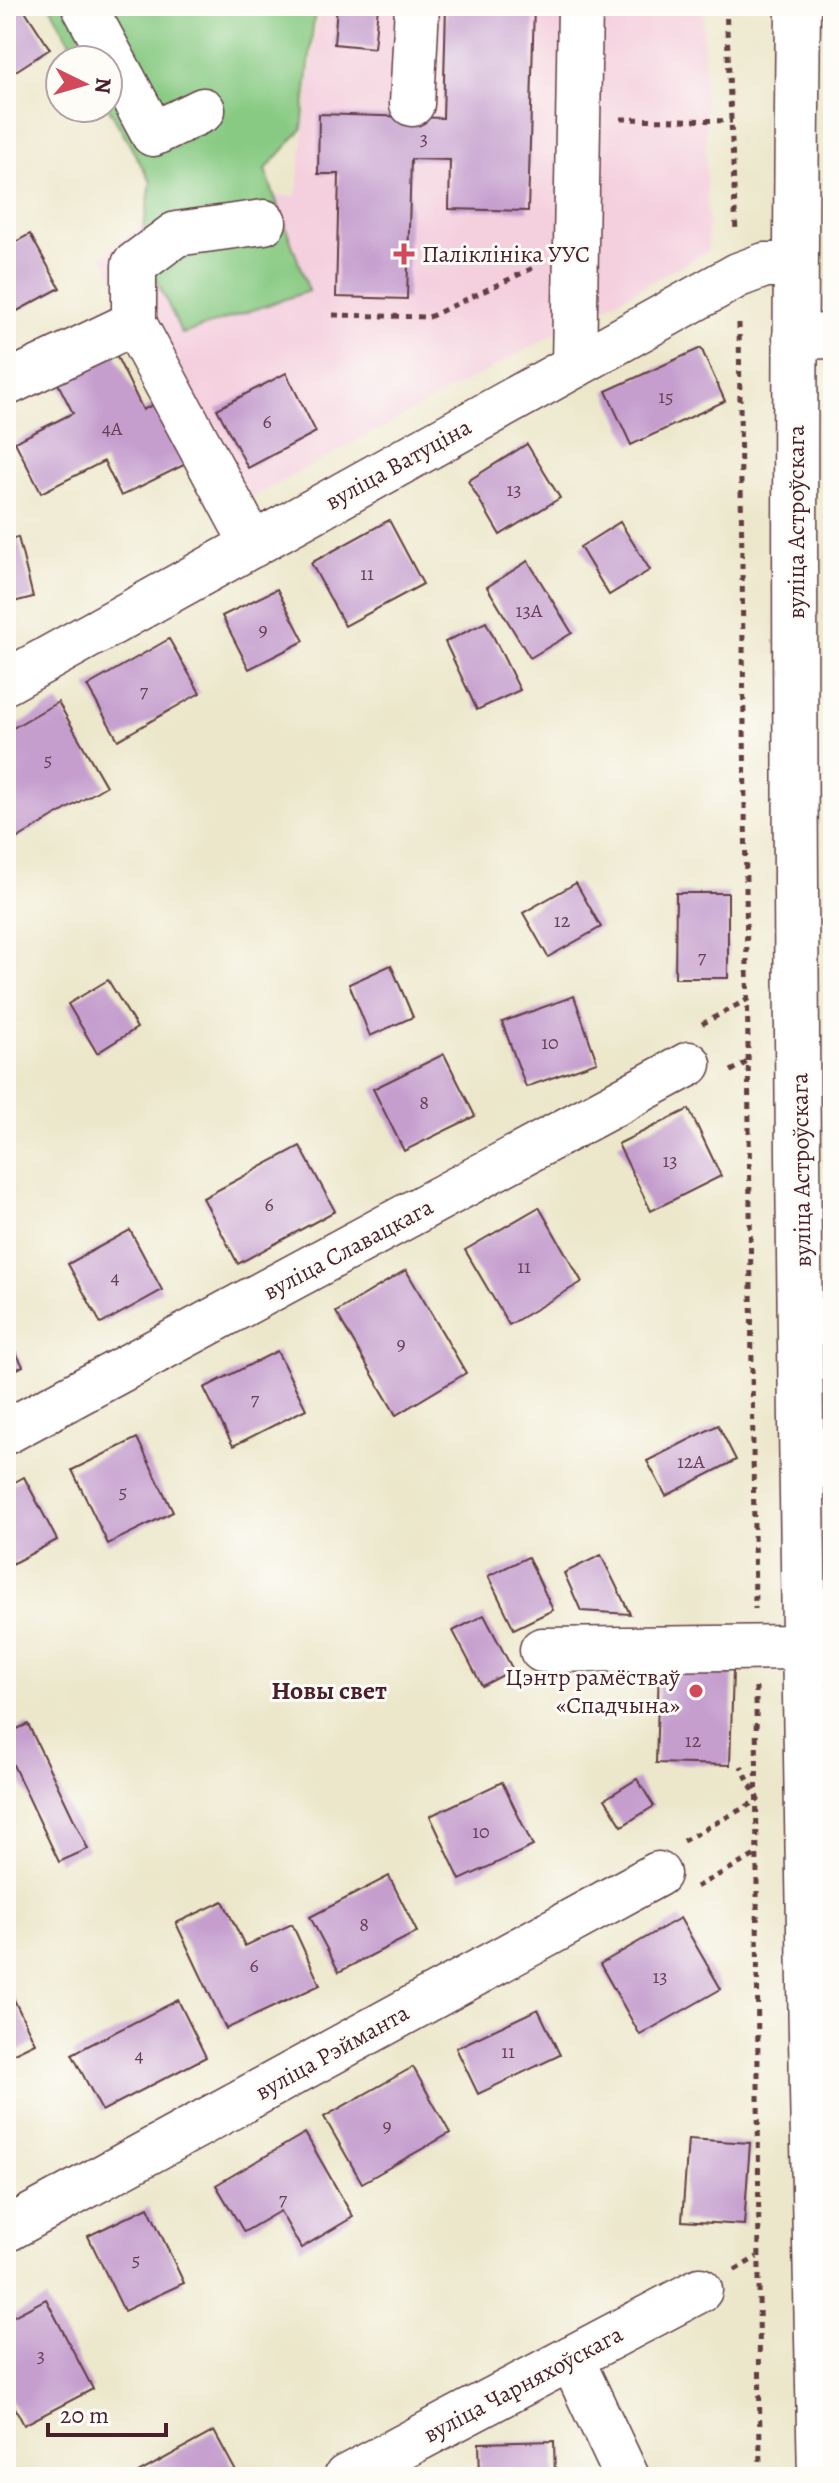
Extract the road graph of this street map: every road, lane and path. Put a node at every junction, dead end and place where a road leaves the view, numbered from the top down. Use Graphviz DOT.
graph roads {
  1 [pos="84,6"];
  2 [pos="417,6"];
  3 [pos="580,6"];
  4 [pos="726,6"];
  5 [pos="798,6"];
  6 [pos="412,104"];
  7 [pos="203,110"];
  8 [pos="578,119"];
  9 [pos="732,121"];
  10 [pos="264,222"];
  11 [pos="544,262"];
  12 [pos="795,265"];
  13 [pos="738,275"];
  14 [pos="333,315"];
  15 [pos="134,323"];
  16 [pos="814,336"];
  17 [pos="574,366"];
  18 [pos="6,384"];
  19 [pos="253,545"];
  20 [pos="6,682"];
  21 [pos="689,1064"];
  22 [pos="6,1432"];
  23 [pos="756,1647"];
  24 [pos="806,1647"];
  25 [pos="542,1650"];
  26 [pos="820,1758"];
  27 [pos="741,1766"];
  28 [pos="758,1800"];
  29 [pos="658,1874"];
  30 [pos="6,2230"];
  31 [pos="824,2270"];
  32 [pos="700,2290"];
  33 [pos="571,2358"];
  34 [pos="346,2477"];
  35 [pos="627,2477"];
  36 [pos="760,2477"];
  37 [pos="820,2477"];
  1 -- 7 [label="street"];
  2 -- 6 [label="street"];
  3 -- 8 [label="street"];
  4 -- 9 [label="path"];
  5 -- 12 [label="street, вуліца Астроўскага"];
  8 -- 9 [label="path"];
  8 -- 17 [label="street"];
  9 -- 13 [label="path"];
  10 -- 15 [label="street"];
  11 -- 14 [label="path"];
  12 -- 13 [label="street, вуліца Ватуціна"];
  12 -- 16 [label="street, вуліца Астроўскага"];
  13 -- 17 [label="street, вуліца Ватуціна"];
  13 -- 23 [label="path"];
  15 -- 18 [label="street"];
  15 -- 19 [label="street"];
  16 -- 24 [label="street, вуліца Астроўскага"];
  17 -- 19 [label="street, вуліца Ватуціна"];
  19 -- 20 [label="street, вуліца Ватуціна"];
  21 -- 22 [label="street, вуліца Славацкага"];
  23 -- 24 [label="street"];
  23 -- 25 [label="street"];
  23 -- 28 [label="path"];
  24 -- 26 [label="street, вуліца Астроўскага"];
  26 -- 31 [label="street, вуліца Астроўскага"];
  27 -- 28 [label="path"];
  28 -- 36 [label="path"];
  29 -- 30 [label="street, вуліца Рэйманта"];
  31 -- 37 [label="street, вуліца Астроўскага"];
  32 -- 33 [label="street, вуліца Чарняхоўскага"];
  33 -- 34 [label="street, вуліца Чарняхоўскага"];
  33 -- 35 [label="street"];
}
